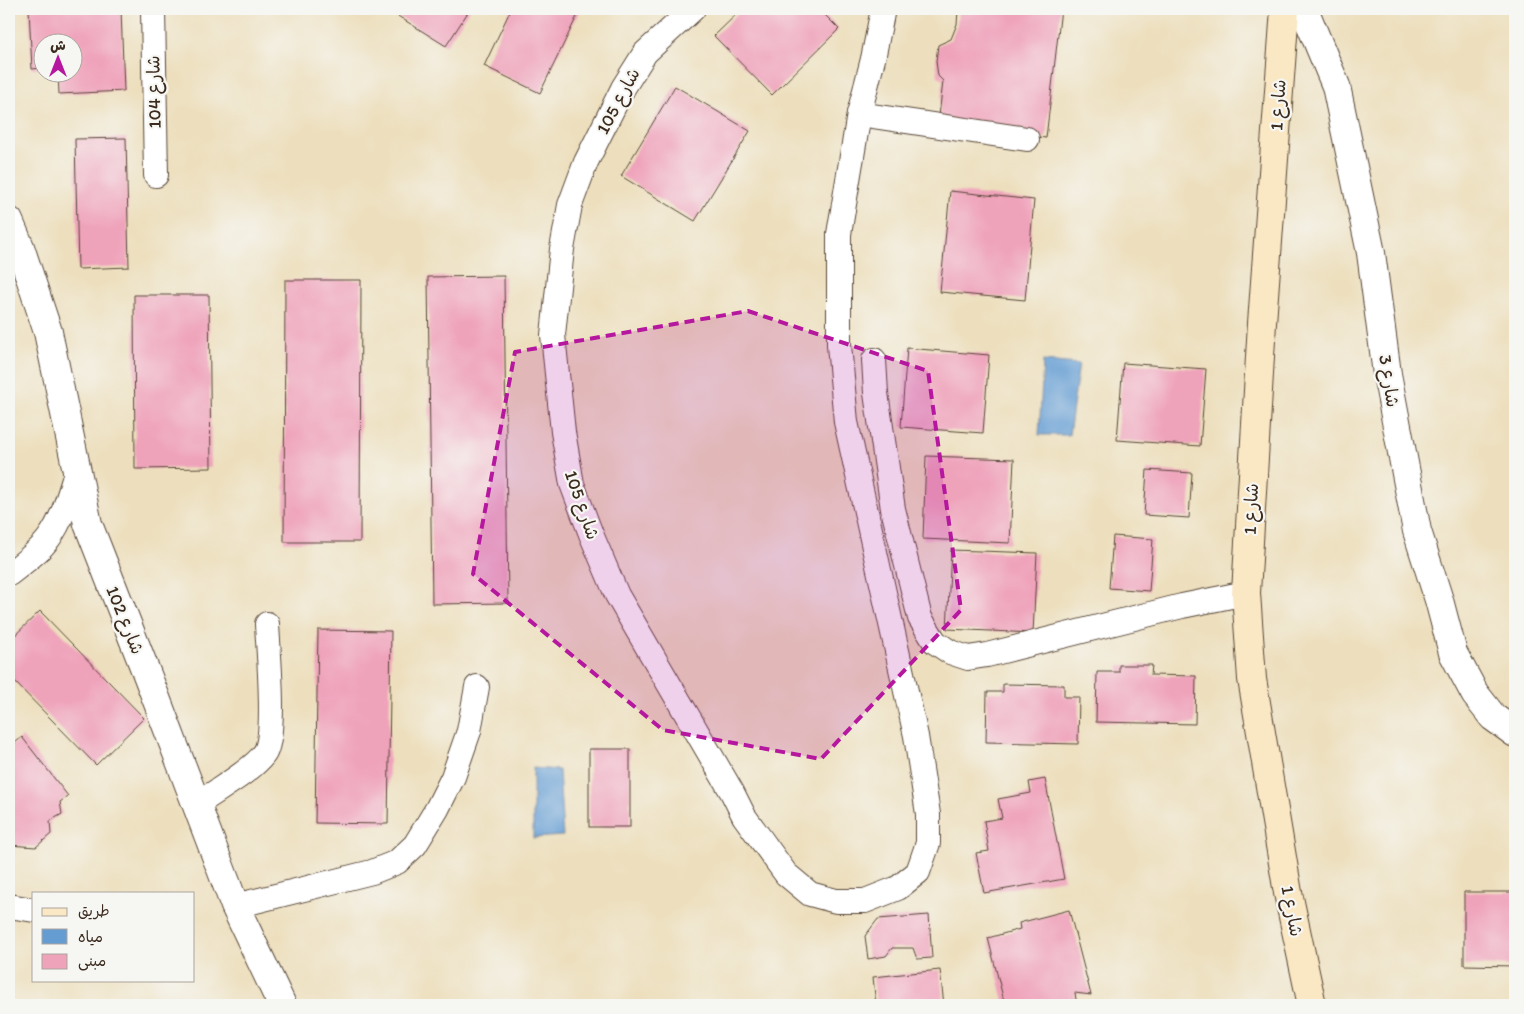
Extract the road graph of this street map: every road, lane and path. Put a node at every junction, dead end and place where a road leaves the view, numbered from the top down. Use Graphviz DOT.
graph roads {
  1 [pos="153,9"];
  2 [pos="693,9"];
  3 [pos="883,9"];
  4 [pos="1288,9"];
  5 [pos="859,114"];
  6 [pos="1026,139"];
  7 [pos="156,175"];
  8 [pos="9,221"];
  9 [pos="874,360"];
  10 [pos="76,473"];
  11 [pos="9,574"];
  12 [pos="1246,592"];
  13 [pos="267,624"];
  14 [pos="477,687"];
  15 [pos="1515,733"];
  16 [pos="196,805"];
  17 [pos="9,906"];
  18 [pos="235,906"];
  19 [pos="32,910"];
  20 [pos="282,1005"];
  21 [pos="1312,1005"];
  1 -- 7 [label="street, شارع 104"];
  2 -- 5 [label="street, شارع 105"];
  3 -- 5 [label="street"];
  4 -- 12 [label="main road, شارع 1"];
  4 -- 15 [label="street, شارع 3"];
  5 -- 6 [label="street"];
  8 -- 10 [label="street, شارع 102"];
  9 -- 12 [label="street"];
  10 -- 11 [label="street"];
  10 -- 16 [label="street, شارع 102"];
  12 -- 21 [label="main road, شارع 1"];
  13 -- 16 [label="street"];
  14 -- 18 [label="street"];
  16 -- 18 [label="street, شارع 102"];
  17 -- 19 [label="street"];
  18 -- 20 [label="street, شارع 102"];
}
